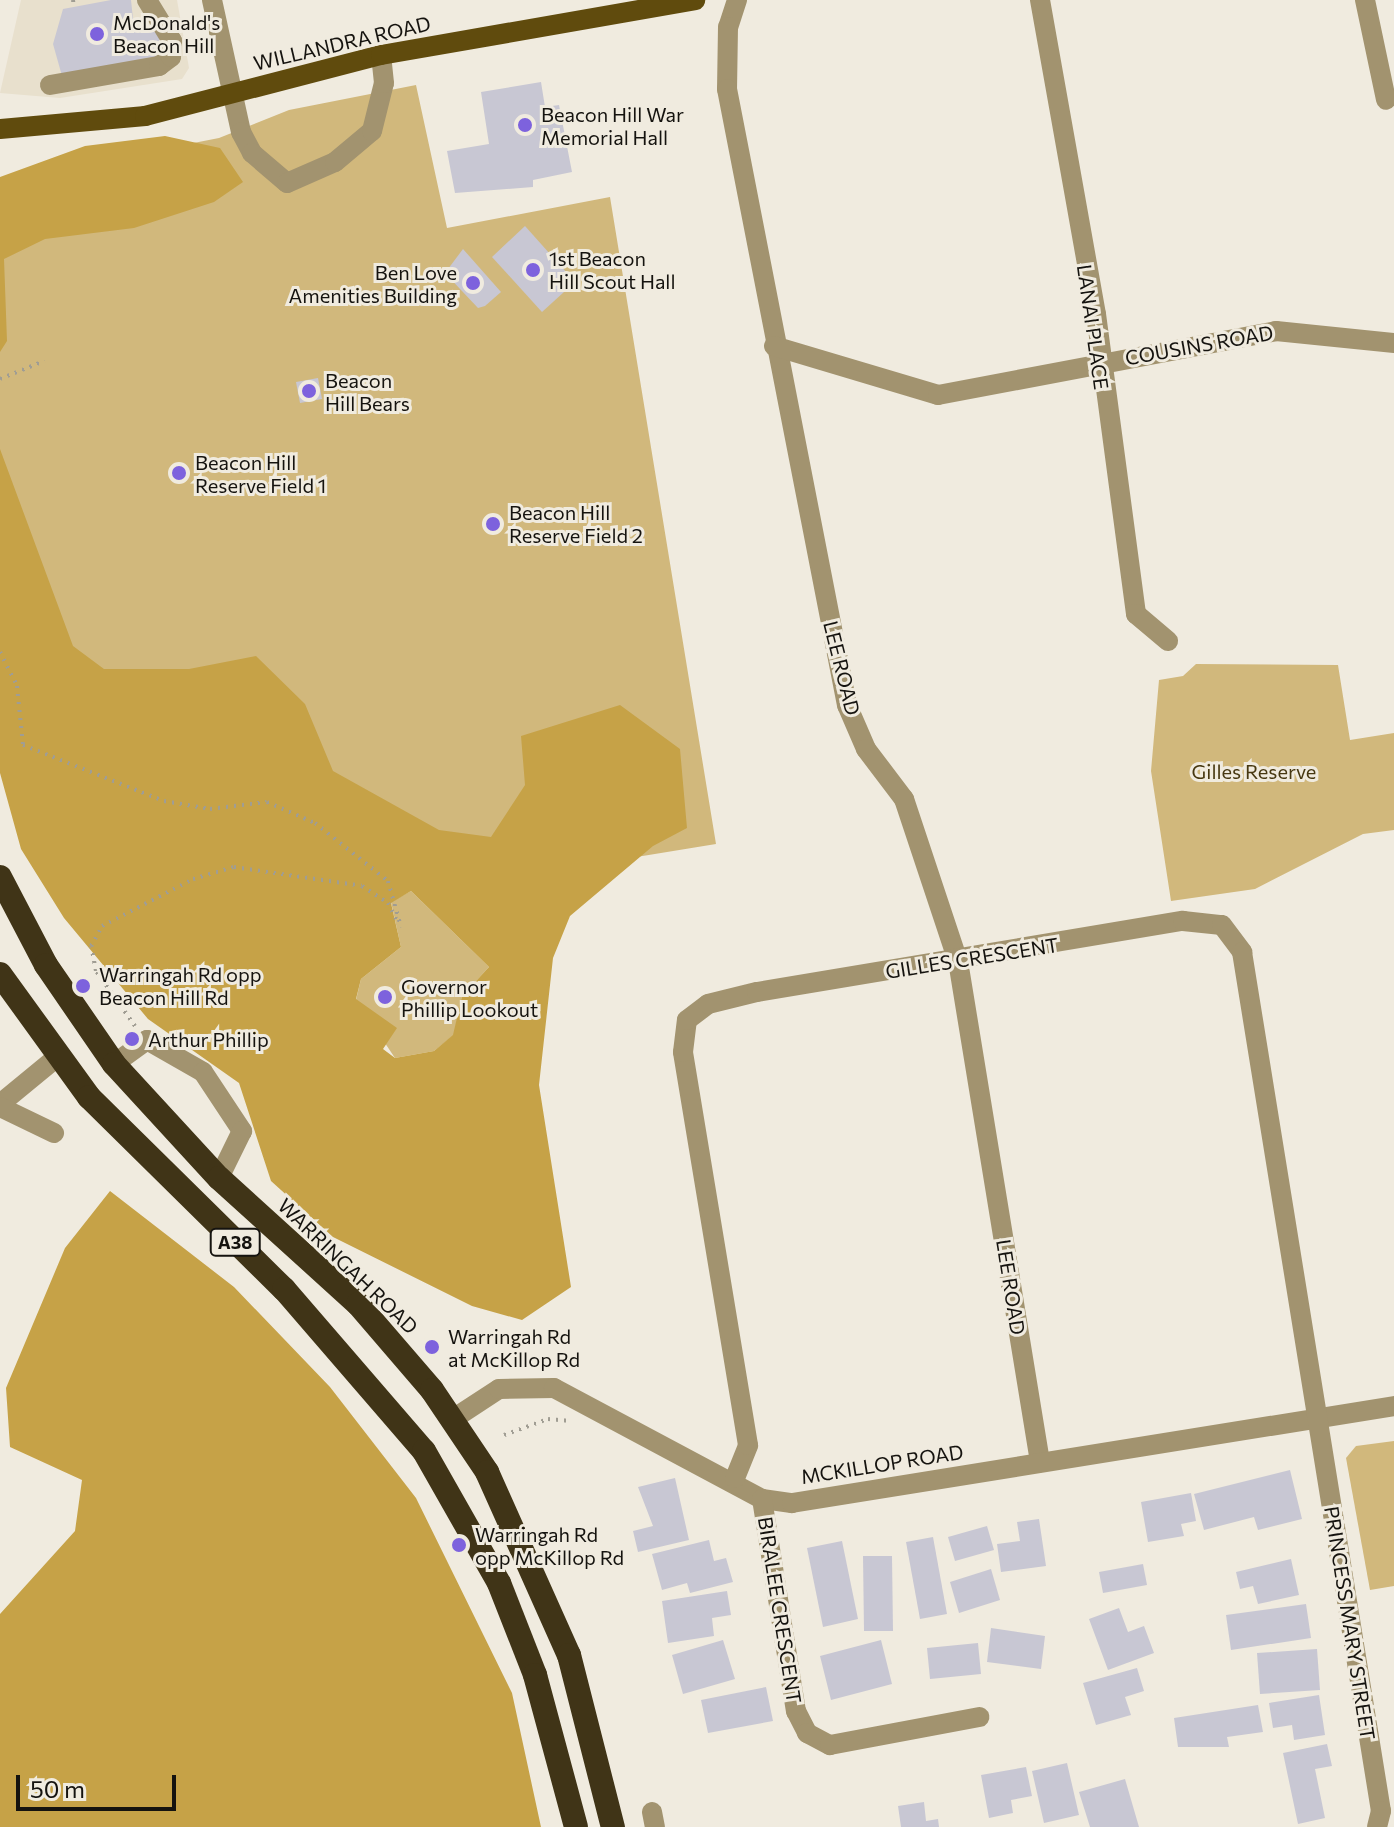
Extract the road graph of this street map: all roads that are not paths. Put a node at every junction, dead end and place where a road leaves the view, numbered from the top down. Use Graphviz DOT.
graph roads {
  1 [pos="147,0"];
  2 [pos="212,0"];
  3 [pos="737,0"];
  4 [pos="1040,0"];
  5 [pos="1365,0"];
  6 [pos="684,1"];
  7 [pos="381,55"];
  8 [pos="50,85"];
  9 [pos="231,95"];
  10 [pos="1386,100"];
  11 [pos="0,129"];
  12 [pos="1394,343"];
  13 [pos="774,346"];
  14 [pos="1102,362"];
  15 [pos="1168,641"];
  16 [pos="0,877"];
  17 [pos="958,961"];
  18 [pos="0,974"];
  19 [pos="57,1057"];
  20 [pos="114,1064"];
  21 [pos="0,1106"];
  22 [pos="54,1133"];
  23 [pos="219,1178"];
  24 [pos="1394,1406"];
  25 [pos="453,1419"];
  26 [pos="1317,1419"];
  27 [pos="420,1445"];
  28 [pos="1040,1462"];
  29 [pos="735,1478"];
  30 [pos="762,1499"];
  31 [pos="979,1717"];
  32 [pos="576,1827"];
  33 [pos="613,1827"];
  34 [pos="1377,1827"];
  1 -- 8 [label="street"];
  2 -- 9 [label="street"];
  3 -- 13 [label="street, LEE ROAD"];
  4 -- 14 [label="street, LANAI PLACE"];
  5 -- 10 [label="street"];
  6 -- 7 [label="main road, WILLANDRA ROAD"];
  7 -- 9 [label="main road, WILLANDRA ROAD"];
  7 -- 9 [label="street"];
  9 -- 11 [label="main road, WILLANDRA ROAD"];
  12 -- 14 [label="street, COUSINS ROAD"];
  13 -- 14 [label="street, COUSINS ROAD"];
  13 -- 17 [label="street, LEE ROAD"];
  14 -- 15 [label="street, LANAI PLACE"];
  16 -- 20 [label="highway, WARRINGAH ROAD / A38"];
  17 -- 26 [label="street, GILLES CRESCENT"];
  17 -- 28 [label="street, LEE ROAD"];
  17 -- 29 [label="street, GILLES CRESCENT"];
  18 -- 19 [label="highway, A38"];
  19 -- 21 [label="street"];
  19 -- 27 [label="highway, A38"];
  20 -- 23 [label="highway, WARRINGAH ROAD / A38"];
  20 -- 23 [label="street"];
  21 -- 22 [label="street"];
  23 -- 25 [label="highway, WARRINGAH ROAD / A38"];
  24 -- 26 [label="street, MCKILLOP ROAD"];
  25 -- 27 [label="highway"];
  25 -- 29 [label="street"];
  25 -- 33 [label="highway, WARRINGAH ROAD / A38"];
  26 -- 28 [label="street, MCKILLOP ROAD"];
  26 -- 34 [label="street, PRINCESS MARY STREET"];
  27 -- 32 [label="highway, A38"];
  28 -- 30 [label="street, MCKILLOP ROAD"];
  29 -- 30 [label="street"];
  30 -- 31 [label="street, BIRALEE CRESCENT"];
}
